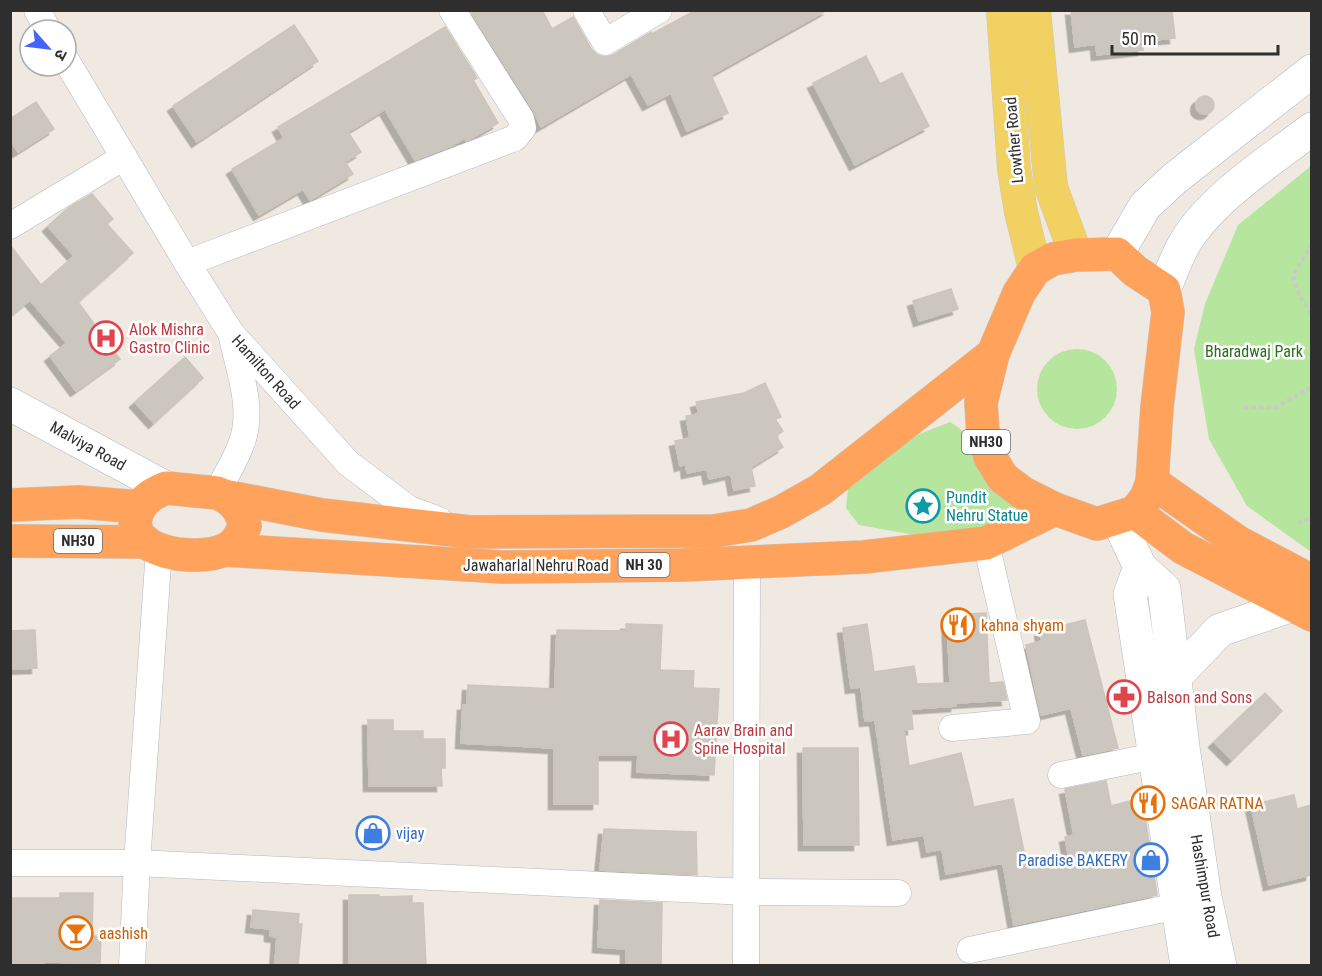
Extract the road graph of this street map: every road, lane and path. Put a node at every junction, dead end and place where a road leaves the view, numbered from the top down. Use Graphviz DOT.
graph roads {
  1 [pos="452,10"];
  2 [pos="586,10"];
  3 [pos="659,10"];
  4 [pos="1003,10"];
  5 [pos="1034,10"];
  6 [pos="1311,70"];
  7 [pos="77,78"];
  8 [pos="1311,129"];
  9 [pos="124,157"];
  10 [pos="10,226"];
  11 [pos="1311,244"];
  12 [pos="1117,254"];
  13 [pos="1076,255"];
  14 [pos="187,263"];
  15 [pos="1035,269"];
  16 [pos="1164,290"];
  17 [pos="1311,315"];
  18 [pos="231,333"];
  19 [pos="993,354"];
  20 [pos="1311,387"];
  21 [pos="10,404"];
  22 [pos="1244,407"];
  23 [pos="1152,482"];
  24 [pos="166,488"];
  25 [pos="220,494"];
  26 [pos="10,505"];
  27 [pos="140,507"];
  28 [pos="1055,509"];
  29 [pos="1126,515"];
  30 [pos="1311,517"];
  31 [pos="1298,523"];
  32 [pos="470,532"];
  33 [pos="10,541"];
  34 [pos="986,543"];
  35 [pos="153,546"];
  36 [pos="225,550"];
  37 [pos="747,562"];
  38 [pos="1140,567"];
  39 [pos="1305,600"];
  40 [pos="1174,677"];
  41 [pos="952,728"];
  42 [pos="1155,756"];
  43 [pos="1061,775"];
  44 [pos="10,863"];
  45 [pos="136,863"];
  46 [pos="747,892"];
  47 [pos="898,893"];
  48 [pos="1178,906"];
  49 [pos="970,950"];
  50 [pos="132,966"];
  51 [pos="746,966"];
  52 [pos="1187,966"];
  53 [pos="1220,966"];
  1 -- 14 [label="street"];
  2 -- 3 [label="street"];
  4 -- 15 [label="main road, Lowther Road"];
  5 -- 13 [label="main road, Lowther Road"];
  6 -- 12 [label="main road"];
  7 -- 9 [label="street, Hamilton Road"];
  8 -- 16 [label="main road"];
  9 -- 10 [label="street"];
  9 -- 14 [label="street, Hamilton Road"];
  11 -- 17 [label="path"];
  12 -- 13 [label="highway"];
  12 -- 16 [label="highway"];
  13 -- 15 [label="highway"];
  14 -- 18 [label="street, Hamilton Road"];
  15 -- 19 [label="highway, NH30"];
  16 -- 23 [label="highway"];
  18 -- 25 [label="street"];
  18 -- 32 [label="street, Hamilton Road"];
  19 -- 28 [label="highway, NH30"];
  19 -- 32 [label="highway, Jawaharlal Nehru Road / NH 30"];
  20 -- 22 [label="path"];
  21 -- 24 [label="main road, Malviya Road"];
  23 -- 29 [label="highway"];
  23 -- 39 [label="highway"];
  24 -- 25 [label="highway, Jawaharlal Nehru Road / NH 30"];
  24 -- 27 [label="highway"];
  25 -- 32 [label="highway, Jawaharlal Nehru Road / NH 30"];
  25 -- 36 [label="highway"];
  26 -- 27 [label="highway, NH30"];
  27 -- 35 [label="highway"];
  28 -- 29 [label="highway, NH30"];
  28 -- 34 [label="highway, Jawaharlal Nehru Road / NH 30"];
  29 -- 38 [label="main road"];
  29 -- 39 [label="highway"];
  30 -- 31 [label="path"];
  33 -- 35 [label="highway, Jawaharlal Nehru Road / NH30"];
  34 -- 37 [label="highway, Jawaharlal Nehru Road / NH 30"];
  34 -- 41 [label="street"];
  35 -- 36 [label="highway, Jawaharlal Nehru Road / NH 30"];
  35 -- 45 [label="street"];
  36 -- 37 [label="highway, Jawaharlal Nehru Road / NH 30"];
  37 -- 46 [label="street"];
  38 -- 40 [label="main road, Hashimpur Road"];
  38 -- 42 [label="main road"];
  39 -- 40 [label="main road"];
  40 -- 53 [label="main road, Hashimpur Road"];
  42 -- 43 [label="street"];
  42 -- 48 [label="main road"];
  44 -- 45 [label="street"];
  45 -- 46 [label="street"];
  45 -- 50 [label="street"];
  46 -- 47 [label="street"];
  46 -- 51 [label="street"];
  48 -- 49 [label="street"];
  48 -- 52 [label="main road"];
}
